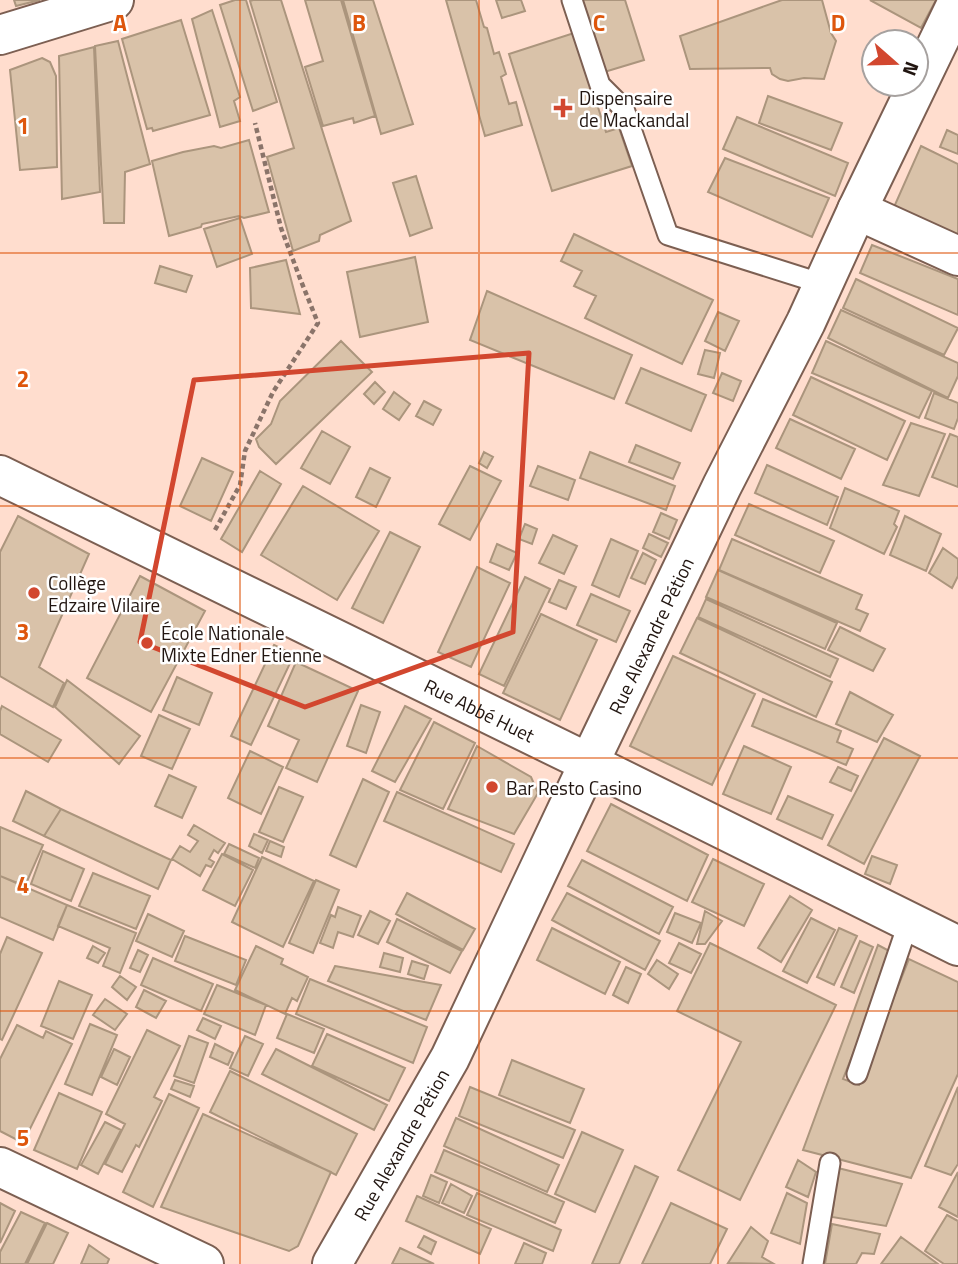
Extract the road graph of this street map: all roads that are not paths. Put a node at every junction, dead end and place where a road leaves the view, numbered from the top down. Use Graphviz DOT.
graph roads {
  1 [pos="114,0"];
  2 [pos="572,0"];
  3 [pos="958,1"];
  4 [pos="0,35"];
  5 [pos="857,210"];
  6 [pos="958,256"];
  7 [pos="823,284"];
  8 [pos="3,485"];
  9 [pos="589,762"];
  10 [pos="909,922"];
  11 [pos="958,946"];
  12 [pos="857,1074"];
  13 [pos="830,1163"];
  14 [pos="0,1167"];
  15 [pos="204,1264"];
  16 [pos="331,1264"];
  17 [pos="813,1264"];
  1 -- 4 [label="street"];
  2 -- 7 [label="lane"];
  3 -- 5 [label="street, Rue Alexandre Pétion"];
  5 -- 6 [label="street"];
  5 -- 7 [label="street, Rue Alexandre Pétion"];
  7 -- 9 [label="street, Rue Alexandre Pétion"];
  8 -- 9 [label="street, Rue Abbé Huet"];
  9 -- 10 [label="street, Rue Abbé Huet"];
  9 -- 16 [label="street, Rue Alexandre Pétion"];
  10 -- 11 [label="street, Rue Abbé Huet"];
  10 -- 12 [label="lane"];
  13 -- 17 [label="lane"];
  14 -- 15 [label="street"];
}
